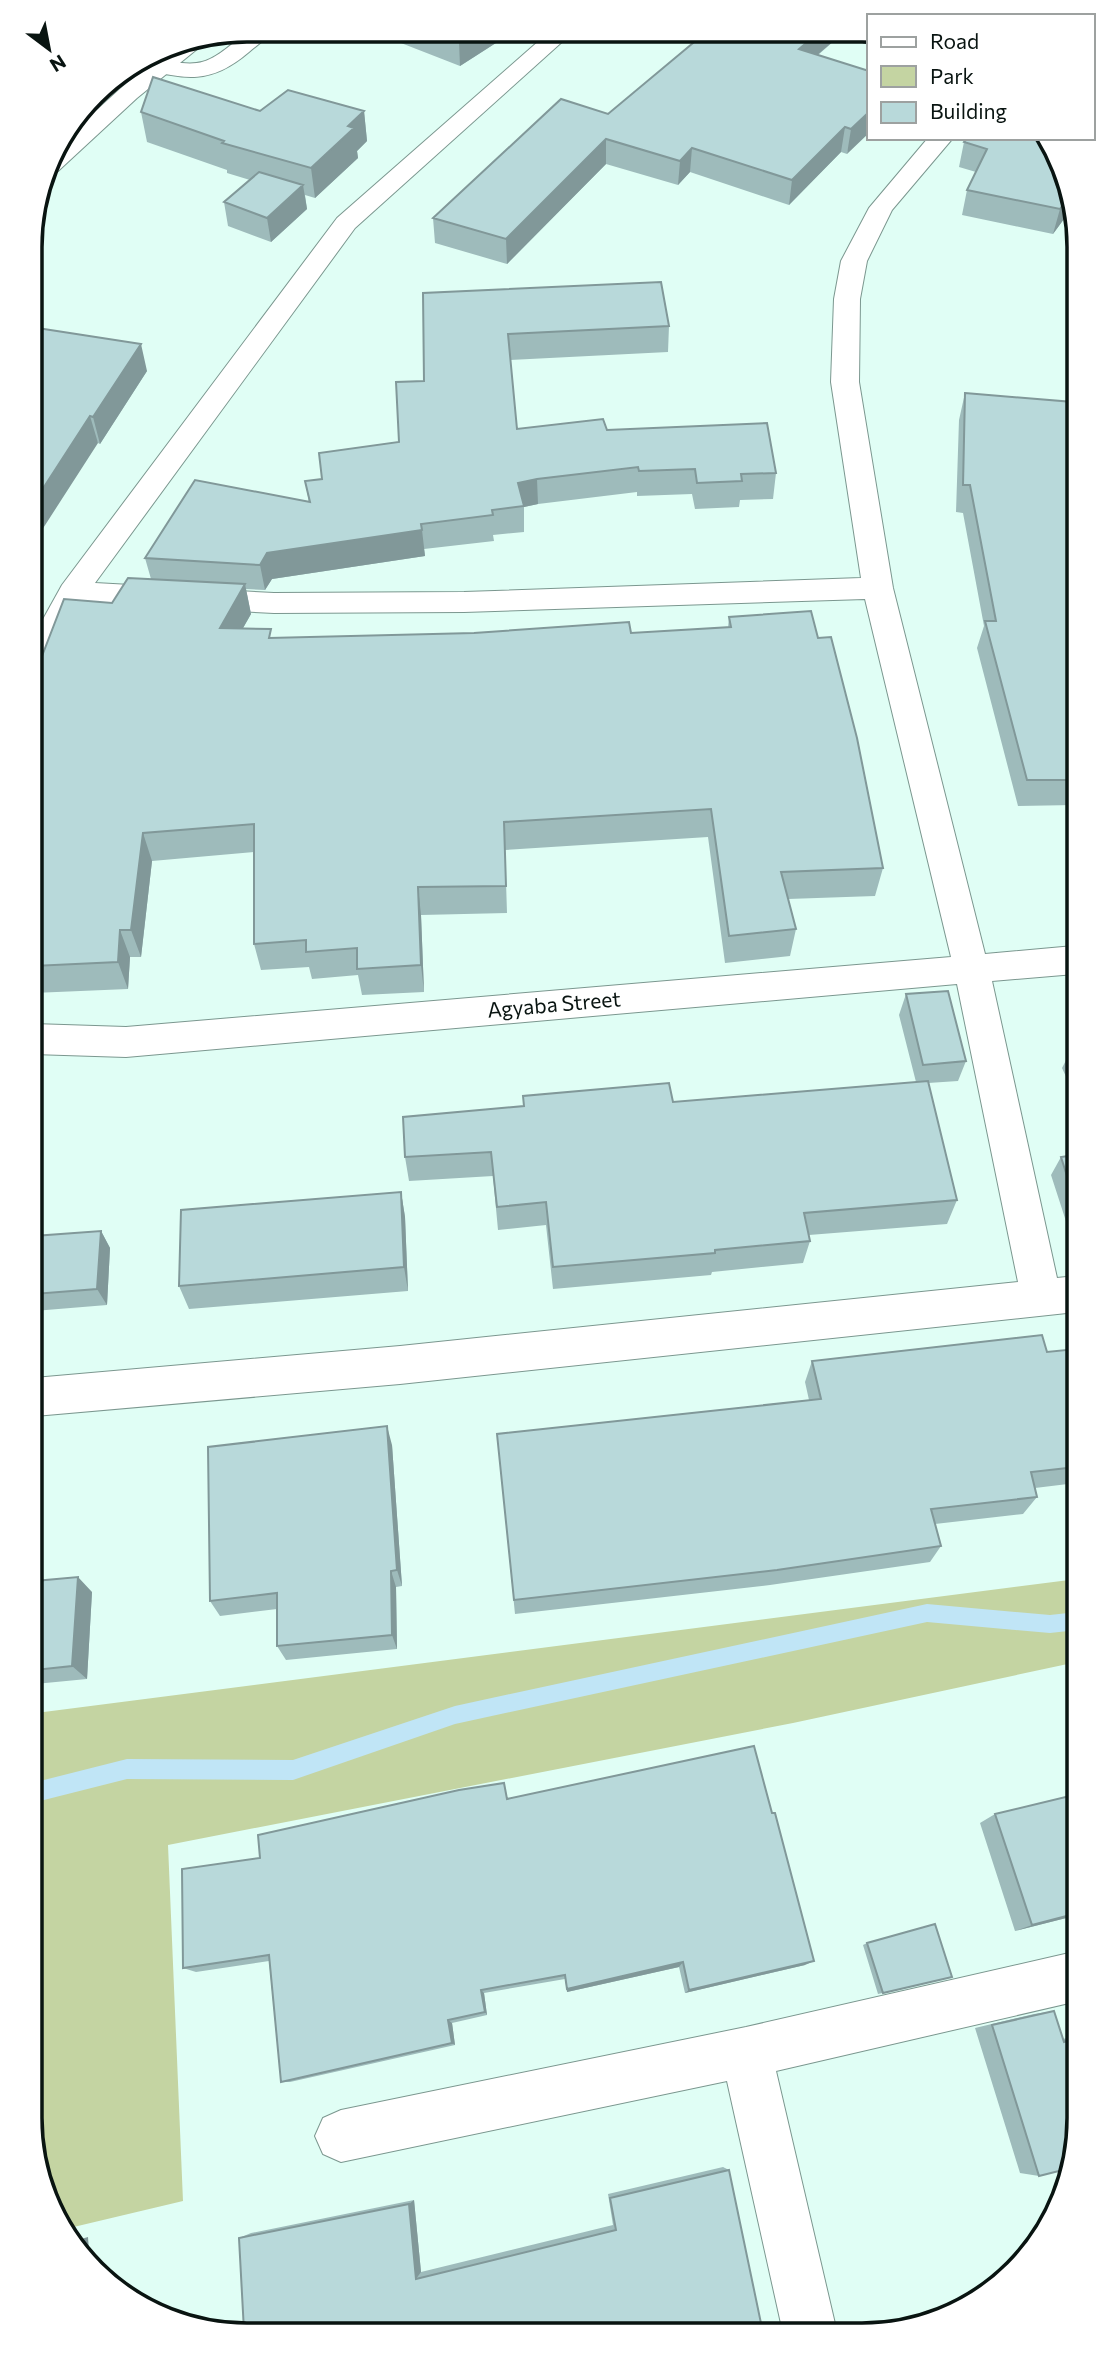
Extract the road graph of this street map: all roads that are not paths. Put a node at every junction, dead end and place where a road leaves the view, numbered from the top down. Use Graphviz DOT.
graph roads {
  1 [pos="247,42"];
  2 [pos="551,42"];
  3 [pos="154,64"];
  4 [pos="144,69"];
  5 [pos="939,140"];
  6 [pos="70,145"];
  7 [pos="878,588"];
  8 [pos="73,592"];
  9 [pos="42,649"];
  10 [pos="1067,961"];
  11 [pos="971,968"];
  12 [pos="42,1039"];
  13 [pos="1058,1296"];
  14 [pos="42,1396"];
  15 [pos="1067,1979"];
  16 [pos="746,2052"];
  17 [pos="341,2136"];
  18 [pos="808,2323"];
  1 -- 3 [label="main road"];
  2 -- 8 [label="main road"];
  4 -- 6 [label="main road"];
  5 -- 7 [label="main road"];
  7 -- 8 [label="main road"];
  7 -- 11 [label="main road"];
  8 -- 9 [label="main road"];
  10 -- 11 [label="main road, Agyaba Street"];
  11 -- 12 [label="main road, Agyaba Street"];
  11 -- 13 [label="main road"];
  13 -- 14 [label="main road"];
  15 -- 16 [label="main road"];
  16 -- 17 [label="main road"];
  16 -- 18 [label="main road"];
}
